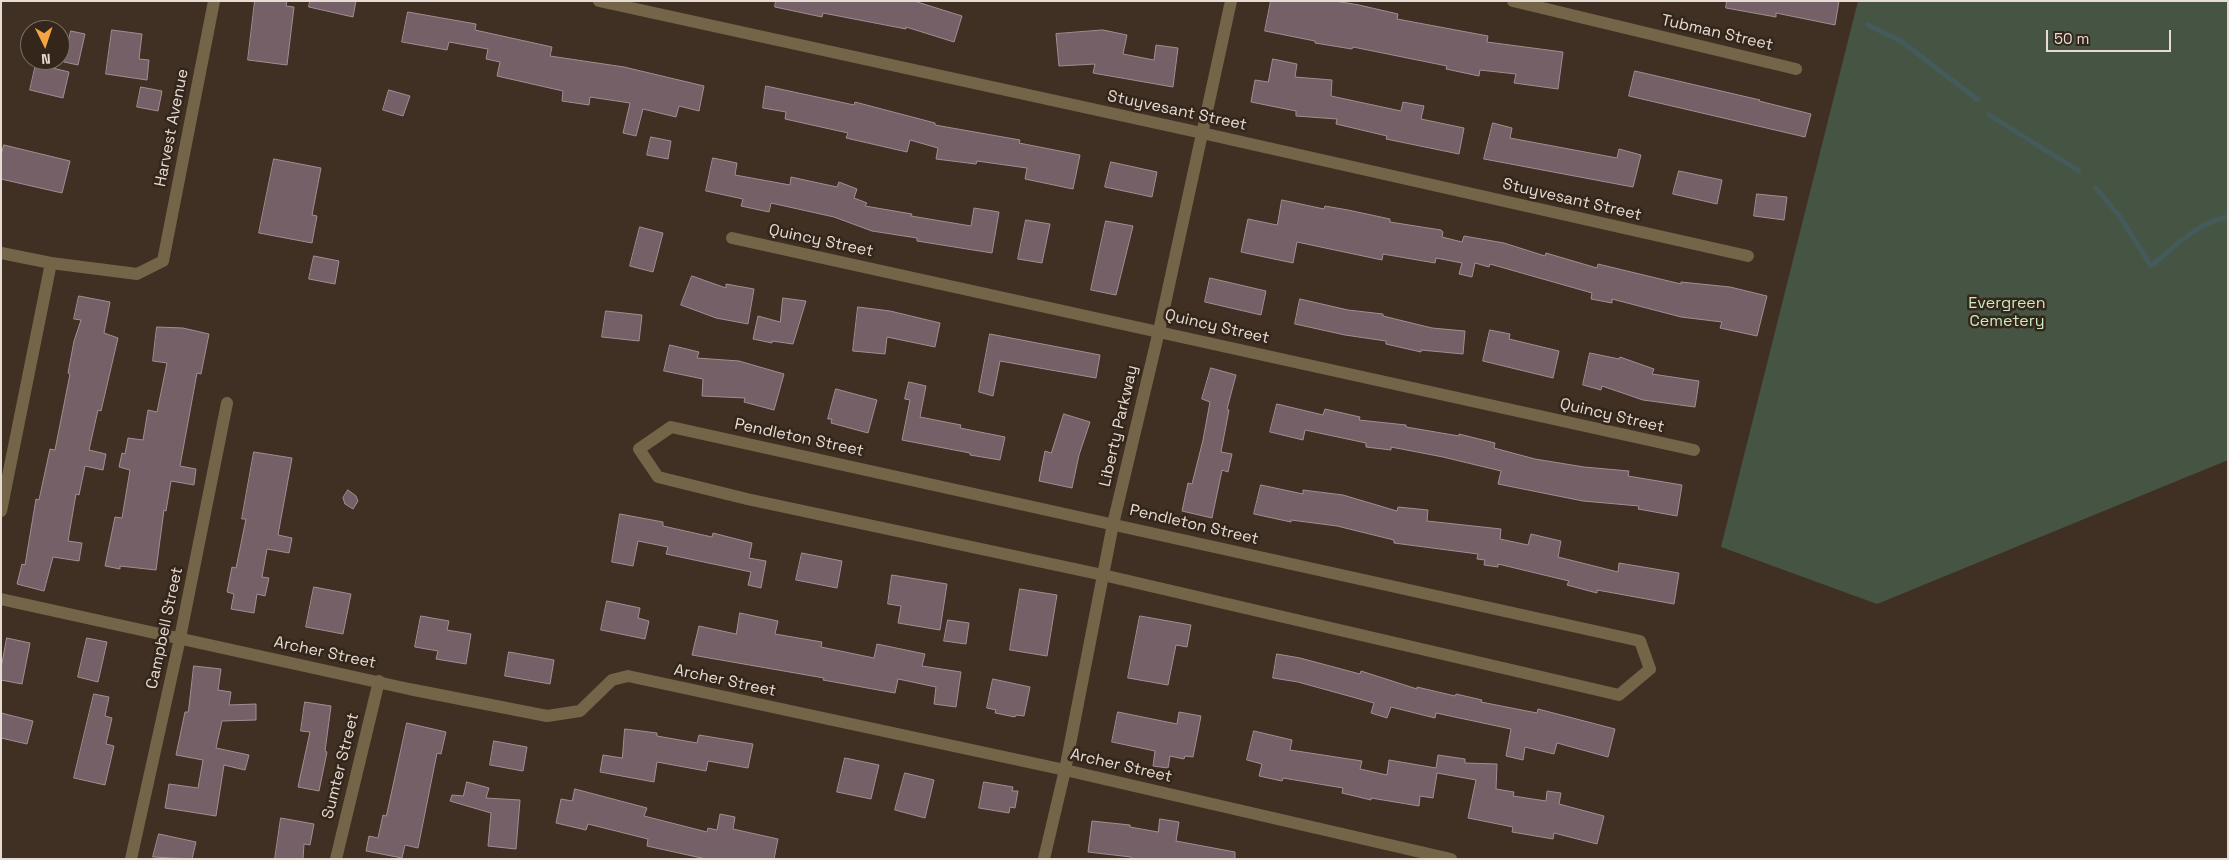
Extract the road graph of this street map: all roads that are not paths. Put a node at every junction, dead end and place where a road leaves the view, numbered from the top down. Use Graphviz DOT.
graph roads {
  1 [pos="214,1"];
  2 [pos="599,1"];
  3 [pos="1231,1"];
  4 [pos="1513,1"];
  5 [pos="1796,69"];
  6 [pos="1202,133"];
  7 [pos="732,238"];
  8 [pos="1,253"];
  9 [pos="1748,256"];
  10 [pos="51,263"];
  11 [pos="1158,331"];
  12 [pos="227,403"];
  13 [pos="1694,450"];
  14 [pos="1,511"];
  15 [pos="1113,524"];
  16 [pos="1103,575"];
  17 [pos="1,599"];
  18 [pos="180,638"];
  19 [pos="379,681"];
  20 [pos="1065,770"];
  21 [pos="131,859"];
  22 [pos="336,859"];
  23 [pos="1044,859"];
  24 [pos="1452,859"];
  1 -- 10 [label="street, Harvest Avenue"];
  2 -- 6 [label="street, Stuyvesant Street"];
  3 -- 6 [label="street, Liberty Parkway"];
  4 -- 5 [label="street, Tubman Street"];
  6 -- 9 [label="street, Stuyvesant Street"];
  6 -- 11 [label="street, Liberty Parkway"];
  7 -- 11 [label="street, Quincy Street"];
  8 -- 10 [label="street"];
  10 -- 14 [label="street"];
  11 -- 13 [label="street, Quincy Street"];
  11 -- 15 [label="street, Liberty Parkway"];
  12 -- 18 [label="street, Campbell Street"];
  15 -- 16 [label="street, Liberty Parkway"];
  15 -- 16 [label="street, Pendleton Street"];
  15 -- 16 [label="street, Pendleton Street"];
  16 -- 20 [label="street, Liberty Parkway"];
  17 -- 18 [label="street, Archer Street"];
  18 -- 19 [label="street, Archer Street"];
  18 -- 21 [label="street, Campbell Street"];
  19 -- 20 [label="street, Archer Street"];
  19 -- 22 [label="street, Sumter Street"];
  20 -- 23 [label="street, Liberty Parkway"];
  20 -- 24 [label="street, Archer Street"];
}
